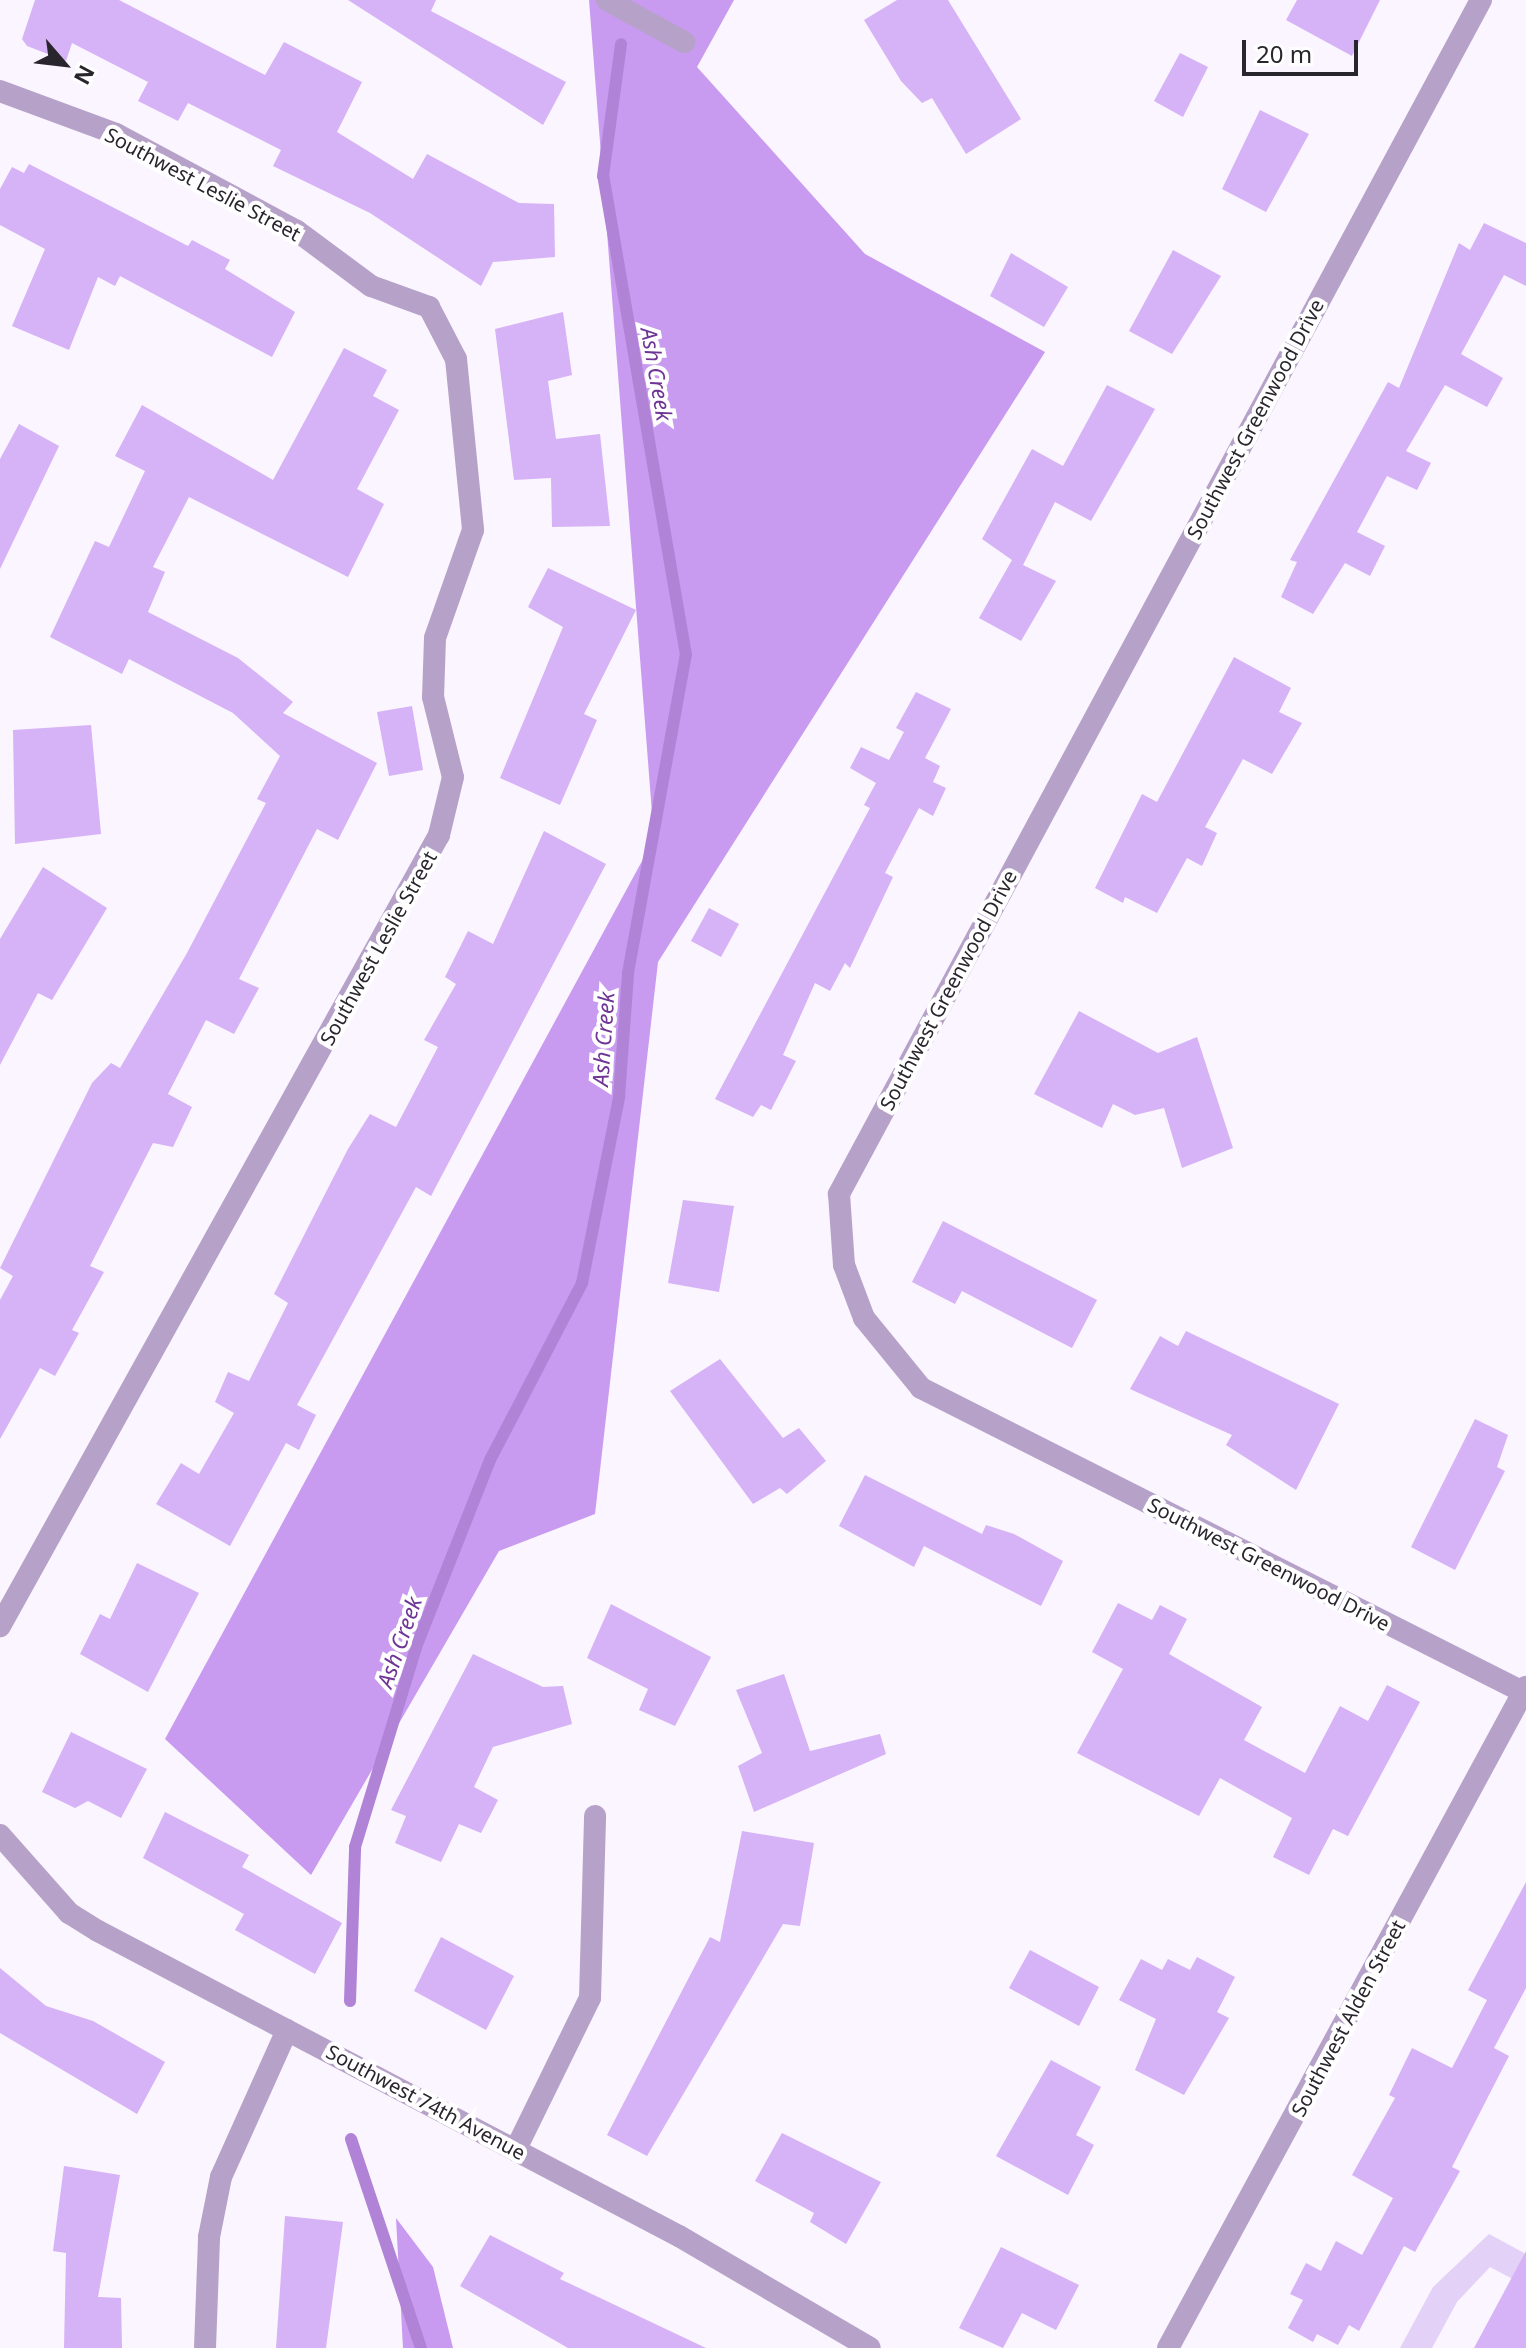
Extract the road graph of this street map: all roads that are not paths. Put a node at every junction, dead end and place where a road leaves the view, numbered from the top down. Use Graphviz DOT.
graph roads {
  1 [pos="607,0"];
  2 [pos="1481,0"];
  3 [pos="684,42"];
  4 [pos="0,91"];
  5 [pos="0,1626"];
  6 [pos="1524,1690"];
  7 [pos="595,1816"];
  8 [pos="0,1835"];
  9 [pos="287,2030"];
  10 [pos="516,2149"];
  11 [pos="205,2348"];
  12 [pos="870,2348"];
  13 [pos="1168,2348"];
  1 -- 3 [label="street"];
  2 -- 6 [label="street, Southwest Greenwood Drive"];
  4 -- 5 [label="street, Southwest Leslie Street"];
  6 -- 13 [label="street, Southwest Alden Street"];
  7 -- 10 [label="street"];
  8 -- 9 [label="street, Southwest 74th Avenue"];
  9 -- 10 [label="street, Southwest 74th Avenue"];
  9 -- 11 [label="street"];
  10 -- 12 [label="street, Southwest 74th Avenue"];
}
